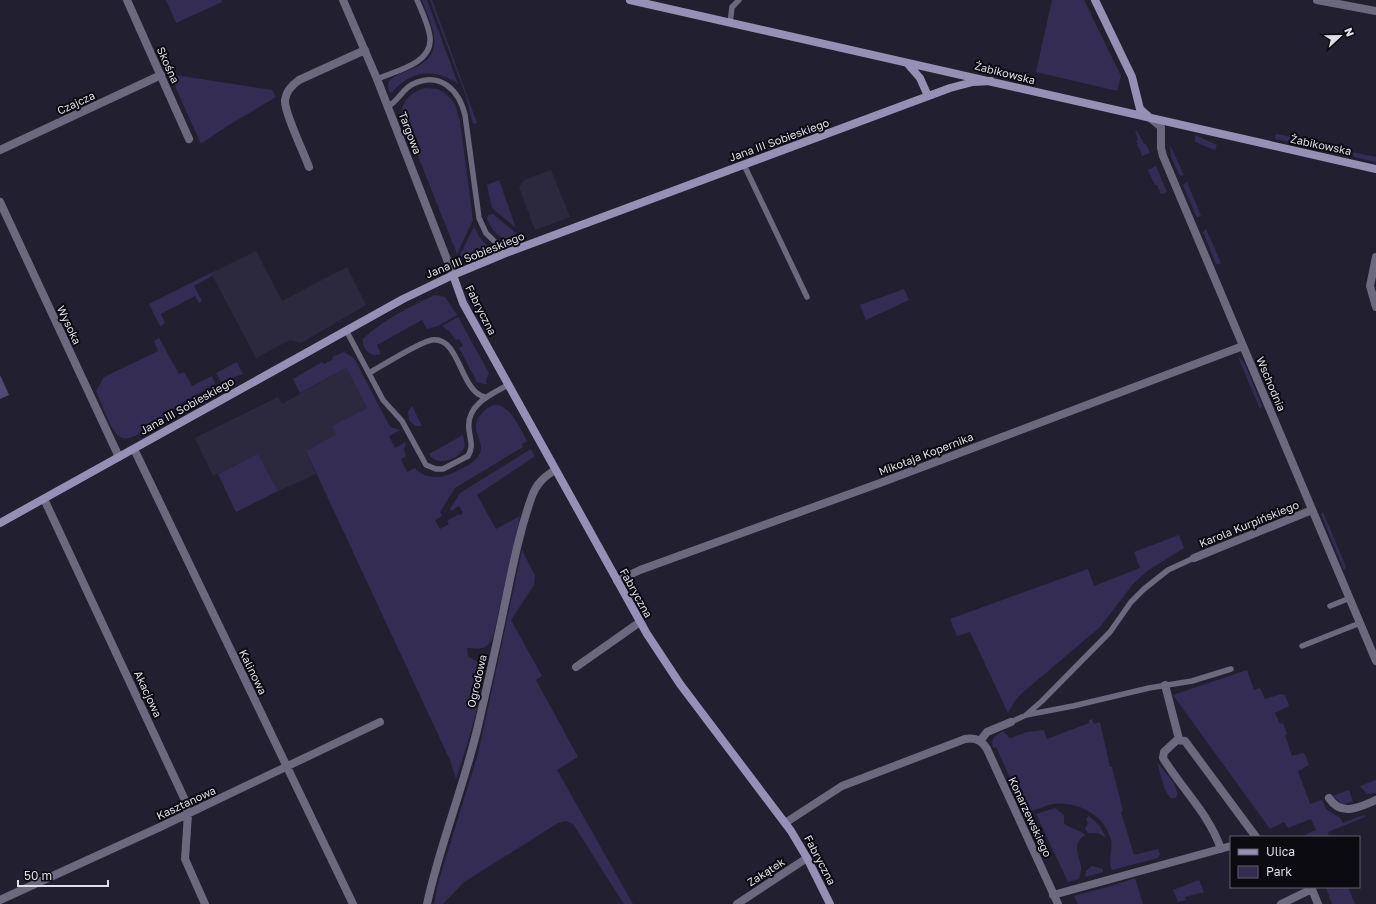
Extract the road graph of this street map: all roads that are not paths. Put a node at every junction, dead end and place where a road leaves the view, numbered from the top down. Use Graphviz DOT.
graph roads {
  1 [pos="127,0"];
  2 [pos="343,0"];
  3 [pos="417,0"];
  4 [pos="630,0"];
  5 [pos="738,0"];
  6 [pos="1095,0"];
  7 [pos="1317,0"];
  8 [pos="648,2"];
  9 [pos="1376,11"];
  10 [pos="730,23"];
  11 [pos="365,50"];
  12 [pos="906,62"];
  13 [pos="161,75"];
  14 [pos="377,79"];
  15 [pos="991,82"];
  16 [pos="928,96"];
  17 [pos="388,106"];
  18 [pos="1150,118"];
  19 [pos="189,138"];
  20 [pos="0,150"];
  21 [pos="744,165"];
  22 [pos="309,167"];
  23 [pos="1376,169"];
  24 [pos="0,202"];
  25 [pos="506,253"];
  26 [pos="1376,257"];
  27 [pos="453,275"];
  28 [pos="807,297"];
  29 [pos="1376,307"];
  30 [pos="346,330"];
  31 [pos="1243,346"];
  32 [pos="369,373"];
  33 [pos="508,385"];
  34 [pos="485,397"];
  35 [pos="134,449"];
  36 [pos="119,457"];
  37 [pos="555,470"];
  38 [pos="44,499"];
  39 [pos="1312,510"];
  40 [pos="0,523"];
  41 [pos="1194,558"];
  42 [pos="617,581"];
  43 [pos="1350,598"];
  44 [pos="1330,606"];
  45 [pos="640,622"];
  46 [pos="1360,622"];
  47 [pos="1302,646"];
  48 [pos="1376,661"];
  49 [pos="576,666"];
  50 [pos="1231,668"];
  51 [pos="1165,685"];
  52 [pos="1026,715"];
  53 [pos="380,722"];
  54 [pos="1011,722"];
  55 [pos="1179,739"];
  56 [pos="980,740"];
  57 [pos="286,767"];
  58 [pos="1329,798"];
  59 [pos="1376,800"];
  60 [pos="188,814"];
  61 [pos="786,823"];
  62 [pos="1255,836"];
  63 [pos="1230,846"];
  64 [pos="1221,849"];
  65 [pos="808,858"];
  66 [pos="1312,888"];
  67 [pos="1053,894"];
  68 [pos="0,900"];
  69 [pos="205,904"];
  70 [pos="354,904"];
  71 [pos="427,904"];
  72 [pos="737,904"];
  73 [pos="830,904"];
  74 [pos="1058,904"];
  75 [pos="1281,904"];
  76 [pos="1318,904"];
  1 -- 13 [label="street, Skośna"];
  2 -- 11 [label="street, Targowa"];
  3 -- 14 [label="lane"];
  4 -- 8 [label="street, Żabikowska"];
  5 -- 10 [label="lane"];
  6 -- 18 [label="street"];
  7 -- 9 [label="street"];
  8 -- 10 [label="street, Żabikowska"];
  10 -- 12 [label="street, Żabikowska"];
  11 -- 14 [label="street, Targowa"];
  11 -- 22 [label="street"];
  12 -- 15 [label="street, Żabikowska"];
  12 -- 16 [label="street"];
  13 -- 19 [label="street, Skośna"];
  13 -- 20 [label="street, Czajcza"];
  14 -- 17 [label="street, Targowa"];
  15 -- 16 [label="street, Jana III Sobieskiego"];
  15 -- 18 [label="street, Żabikowska"];
  16 -- 21 [label="street, Jana III Sobieskiego"];
  17 -- 25 [label="lane"];
  17 -- 27 [label="street, Targowa"];
  18 -- 23 [label="street, Żabikowska"];
  18 -- 31 [label="street, Wschodnia"];
  21 -- 25 [label="street, Jana III Sobieskiego"];
  21 -- 28 [label="lane"];
  24 -- 36 [label="street, Wysoka"];
  25 -- 27 [label="street, Jana III Sobieskiego"];
  26 -- 29 [label="street"];
  27 -- 30 [label="street, Jana III Sobieskiego"];
  27 -- 33 [label="street, Fabryczna"];
  30 -- 32 [label="lane"];
  30 -- 35 [label="street, Jana III Sobieskiego"];
  31 -- 39 [label="street, Wschodnia"];
  31 -- 42 [label="street, Mikołaja Kopernika"];
  32 -- 34 [label="lane"];
  32 -- 34 [label="lane"];
  33 -- 34 [label="lane"];
  33 -- 37 [label="street, Fabryczna"];
  35 -- 36 [label="street, Jana III Sobieskiego"];
  35 -- 57 [label="street, Kalinowa"];
  36 -- 38 [label="street, Jana III Sobieskiego"];
  37 -- 42 [label="street, Fabryczna"];
  37 -- 71 [label="street, Ogrodowa"];
  38 -- 40 [label="street, Jana III Sobieskiego"];
  38 -- 60 [label="street, Akacjowa"];
  39 -- 41 [label="street, Karola Kurpińskiego"];
  39 -- 43 [label="street, Wschodnia"];
  41 -- 52 [label="lane"];
  42 -- 45 [label="street, Fabryczna"];
  43 -- 44 [label="lane"];
  43 -- 46 [label="street, Wschodnia"];
  45 -- 49 [label="street"];
  45 -- 61 [label="street, Fabryczna"];
  46 -- 47 [label="lane"];
  46 -- 48 [label="street, Wschodnia"];
  50 -- 51 [label="lane"];
  51 -- 52 [label="lane"];
  51 -- 55 [label="street"];
  52 -- 54 [label="lane"];
  53 -- 57 [label="street, Kasztanowa"];
  54 -- 56 [label="street"];
  55 -- 62 [label="street"];
  55 -- 64 [label="street"];
  56 -- 61 [label="street"];
  56 -- 67 [label="street, Konarzewskiego"];
  57 -- 60 [label="street, Kasztanowa"];
  57 -- 70 [label="street, Kalinowa"];
  58 -- 59 [label="street"];
  60 -- 68 [label="street, Kasztanowa"];
  60 -- 69 [label="street, Akacjowa"];
  61 -- 65 [label="street, Fabryczna"];
  63 -- 64 [label="street"];
  64 -- 67 [label="street"];
  65 -- 72 [label="street, Zakątek"];
  65 -- 73 [label="street, Fabryczna"];
  66 -- 75 [label="street"];
  66 -- 76 [label="street"];
  67 -- 74 [label="street, Konarzewskiego"];
}
